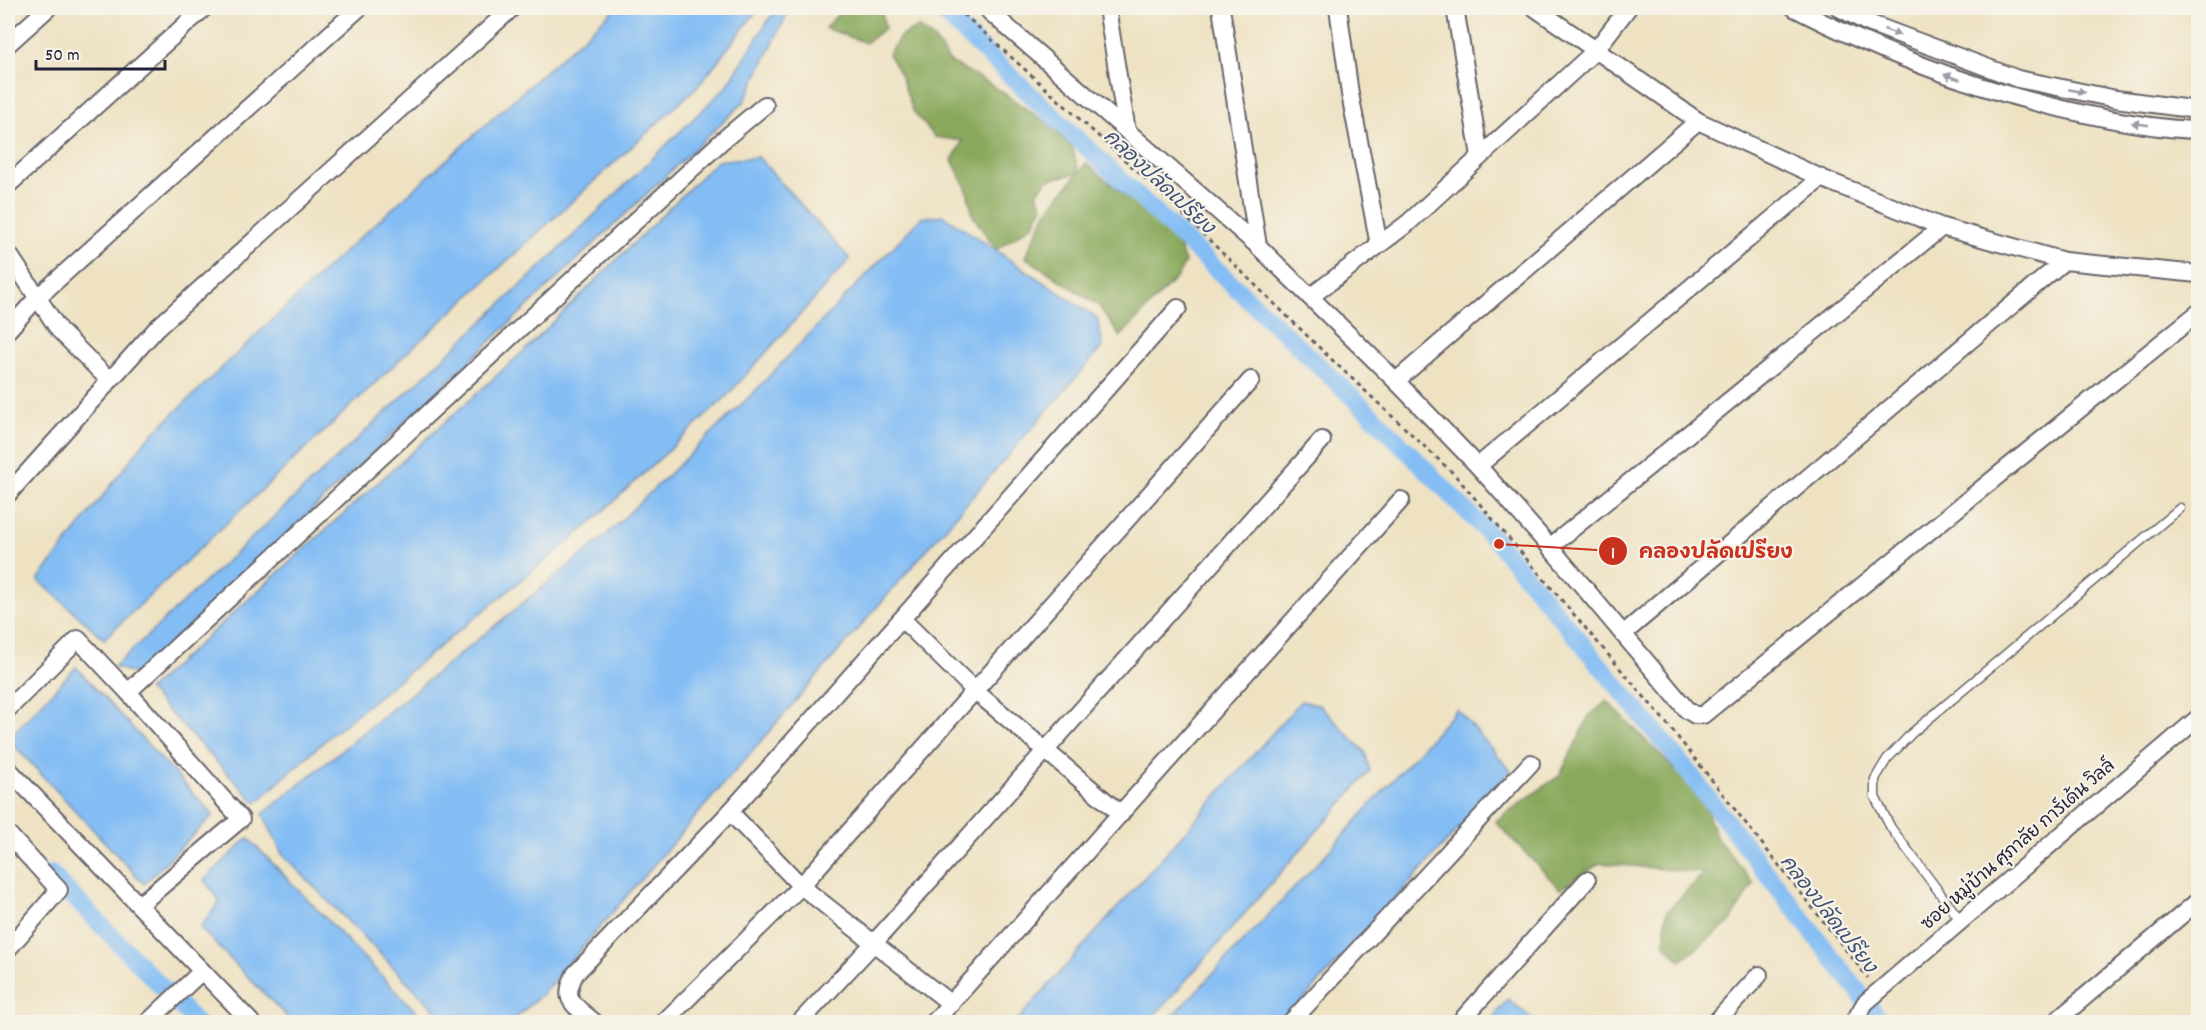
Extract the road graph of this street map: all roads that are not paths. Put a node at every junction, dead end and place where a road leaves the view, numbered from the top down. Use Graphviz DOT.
graph roads {
  1 [pos="48,8"];
  2 [pos="204,8"];
  3 [pos="359,8"];
  4 [pos="989,8"];
  5 [pos="1107,8"];
  6 [pos="1221,8"];
  7 [pos="1338,8"];
  8 [pos="1455,8"];
  9 [pos="1534,8"];
  10 [pos="1628,8"];
  11 [pos="1794,8"];
  12 [pos="1839,8"];
  13 [pos="502,11"];
  14 [pos="1870,15"];
  15 [pos="8,44"];
  16 [pos="1595,51"];
  17 [pos="765,105"];
  18 [pos="2199,110"];
  19 [pos="1698,121"];
  20 [pos="2199,130"];
  21 [pos="1127,131"];
  22 [pos="1480,156"];
  23 [pos="1821,178"];
  24 [pos="8,185"];
  25 [pos="1942,227"];
  26 [pos="1378,245"];
  27 [pos="1258,246"];
  28 [pos="8,253"];
  29 [pos="2064,261"];
  30 [pos="2199,274"];
  31 [pos="1310,297"];
  32 [pos="37,298"];
  33 [pos="1178,308"];
  34 [pos="2199,313"];
  35 [pos="8,330"];
  36 [pos="109,380"];
  37 [pos="1251,380"];
  38 [pos="1396,381"];
  39 [pos="1322,440"];
  40 [pos="1478,466"];
  41 [pos="8,494"];
  42 [pos="1401,500"];
  43 [pos="2180,508"];
  44 [pos="1550,547"];
  45 [pos="902,619"];
  46 [pos="1623,634"];
  47 [pos="975,691"];
  48 [pos="128,692"];
  49 [pos="8,709"];
  50 [pos="2199,718"];
  51 [pos="1045,751"];
  52 [pos="1531,763"];
  53 [pos="8,769"];
  54 [pos="730,812"];
  55 [pos="1121,814"];
  56 [pos="8,834"];
  57 [pos="1587,880"];
  58 [pos="801,886"];
  59 [pos="2199,901"];
  60 [pos="139,905"];
  61 [pos="1961,921"];
  62 [pos="873,944"];
  63 [pos="8,949"];
  64 [pos="198,975"];
  65 [pos="1759,975"];
  66 [pos="951,1005"];
  67 [pos="2057,1022"];
  68 [pos="148,1023"];
  69 [pos="250,1023"];
  70 [pos="594,1023"];
  71 [pos="664,1023"];
  72 [pos="800,1023"];
  73 [pos="934,1023"];
  74 [pos="1291,1023"];
  75 [pos="1460,1023"];
  76 [pos="1716,1023"];
  77 [pos="1854,1023"];
  1 -- 15 [label="street"];
  2 -- 24 [label="street"];
  3 -- 32 [label="street"];
  4 -- 21 [label="street"];
  5 -- 21 [label="street"];
  6 -- 27 [label="street"];
  7 -- 26 [label="street"];
  8 -- 22 [label="street"];
  9 -- 16 [label="street"];
  10 -- 16 [label="street"];
  20 -- 11 [label="street, one-way"];
  12 -- 14 [label="street"];
  13 -- 36 [label="street"];
  14 -- 18 [label="street, one-way"];
  16 -- 19 [label="street"];
  16 -- 22 [label="street"];
  17 -- 48 [label="street"];
  19 -- 23 [label="street"];
  19 -- 38 [label="street"];
  21 -- 27 [label="street"];
  22 -- 26 [label="street"];
  23 -- 25 [label="street"];
  23 -- 40 [label="street"];
  25 -- 29 [label="street"];
  25 -- 44 [label="street"];
  26 -- 31 [label="street"];
  27 -- 31 [label="street"];
  28 -- 32 [label="street"];
  29 -- 30 [label="street"];
  29 -- 46 [label="street"];
  31 -- 38 [label="street"];
  32 -- 35 [label="street"];
  32 -- 36 [label="street"];
  33 -- 45 [label="street"];
  34 -- 46 [label="street"];
  36 -- 41 [label="street"];
  37 -- 47 [label="street"];
  38 -- 40 [label="street"];
  39 -- 51 [label="street"];
  40 -- 44 [label="street"];
  42 -- 55 [label="street"];
  43 -- 61 [label="lane"];
  44 -- 46 [label="street"];
  45 -- 47 [label="street"];
  45 -- 54 [label="street"];
  47 -- 51 [label="street"];
  47 -- 58 [label="street"];
  48 -- 49 [label="street"];
  48 -- 60 [label="street"];
  50 -- 61 [label="street, ซอย หมู่บ้าน ศุภาลัย การ์เด้น วิลล์"];
  51 -- 55 [label="street"];
  51 -- 62 [label="street"];
  52 -- 74 [label="street"];
  53 -- 60 [label="street"];
  54 -- 58 [label="street"];
  54 -- 70 [label="street"];
  55 -- 66 [label="street"];
  56 -- 63 [label="street"];
  57 -- 75 [label="street"];
  58 -- 62 [label="street"];
  58 -- 71 [label="street"];
  59 -- 67 [label="street"];
  60 -- 64 [label="street"];
  61 -- 77 [label="street, ซอย หมู่บ้าน ศุภาลัย การ์เด้น วิลล์"];
  62 -- 66 [label="street"];
  62 -- 72 [label="street"];
  64 -- 68 [label="street"];
  64 -- 69 [label="street"];
  65 -- 76 [label="street"];
  66 -- 73 [label="street"];
}
